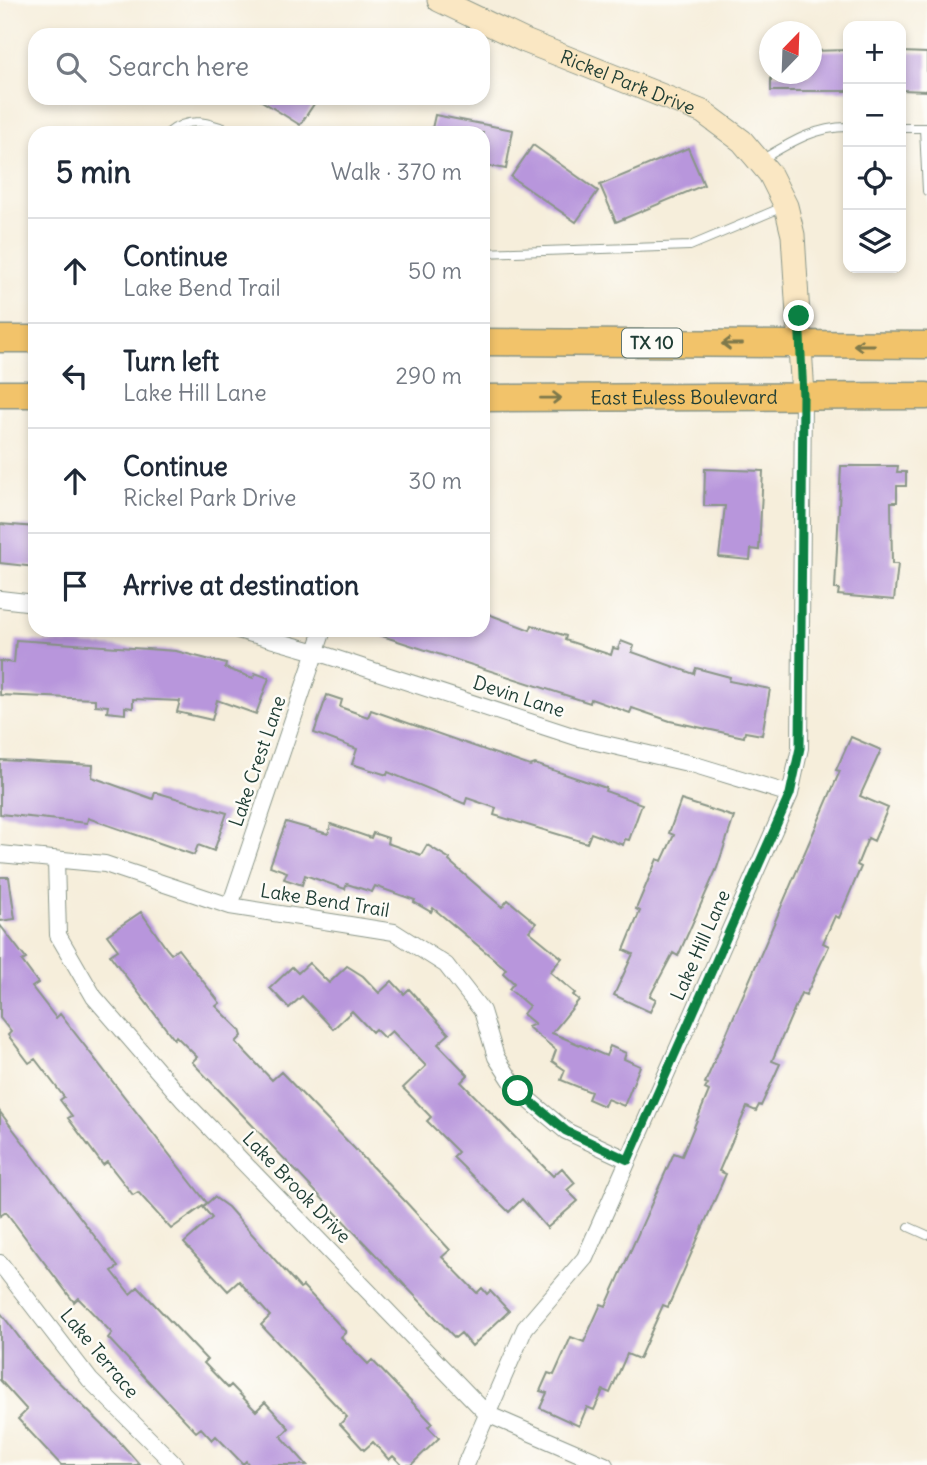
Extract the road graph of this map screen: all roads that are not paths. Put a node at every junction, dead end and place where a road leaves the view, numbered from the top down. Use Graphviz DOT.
graph roads {
  1 [pos="439,0"];
  2 [pos="176,126"];
  3 [pos="218,126"];
  4 [pos="843,127"];
  5 [pos="906,128"];
  6 [pos="925,128"];
  7 [pos="760,161"];
  8 [pos="927,191"];
  9 [pos="786,206"];
  10 [pos="490,253"];
  11 [pos="0,338"];
  12 [pos="28,339"];
  13 [pos="490,342"];
  14 [pos="801,344"];
  15 [pos="927,345"];
  16 [pos="0,394"];
  17 [pos="28,394"];
  18 [pos="803,396"];
  19 [pos="927,396"];
  20 [pos="490,398"];
  21 [pos="0,599"];
  22 [pos="28,602"];
  23 [pos="263,637"];
  24 [pos="321,637"];
  25 [pos="316,652"];
  26 [pos="790,794"];
  27 [pos="0,854"];
  28 [pos="56,860"];
  29 [pos="230,906"];
  30 [pos="628,1160"];
  31 [pos="909,1227"];
  32 [pos="927,1235"];
  33 [pos="0,1263"];
  34 [pos="487,1414"];
  35 [pos="175,1465"];
  36 [pos="465,1465"];
  37 [pos="605,1465"];
  1 -- 7 [label="street, Rickel Park Drive"];
  2 -- 3 [label="lane"];
  4 -- 7 [label="lane"];
  5 -- 6 [label="lane"];
  6 -- 8 [label="lane"];
  7 -- 9 [label="street, Rickel Park Drive"];
  9 -- 10 [label="lane"];
  9 -- 14 [label="street, Rickel Park Drive"];
  11 -- 12 [label="main road"];
  14 -- 13 [label="main road, TX 10, one-way"];
  15 -- 14 [label="main road, TX 10, one-way"];
  14 -- 18 [label="street, Rickel Park Drive"];
  16 -- 17 [label="main road"];
  18 -- 19 [label="main road, East Euless Boulevard"];
  20 -- 18 [label="main road, East Euless Boulevard, one-way"];
  18 -- 26 [label="street, Lake Hill Lane"];
  21 -- 22 [label="street"];
  23 -- 25 [label="street, Devin Lane"];
  24 -- 25 [label="street, Lake Crest Lane"];
  25 -- 26 [label="street, Devin Lane"];
  25 -- 29 [label="street, Lake Crest Lane"];
  26 -- 30 [label="street, Lake Hill Lane"];
  27 -- 28 [label="street, Lake Bend Trail"];
  28 -- 29 [label="street, Lake Bend Trail"];
  28 -- 34 [label="street, Lake Brook Drive"];
  29 -- 30 [label="street, Lake Bend Trail"];
  30 -- 34 [label="street, Lake Hill Lane"];
  31 -- 32 [label="lane"];
  33 -- 35 [label="street, Lake Terrace"];
  34 -- 36 [label="street, Lake Hill Lane"];
  34 -- 37 [label="street, Lake Brook Drive"];
}
